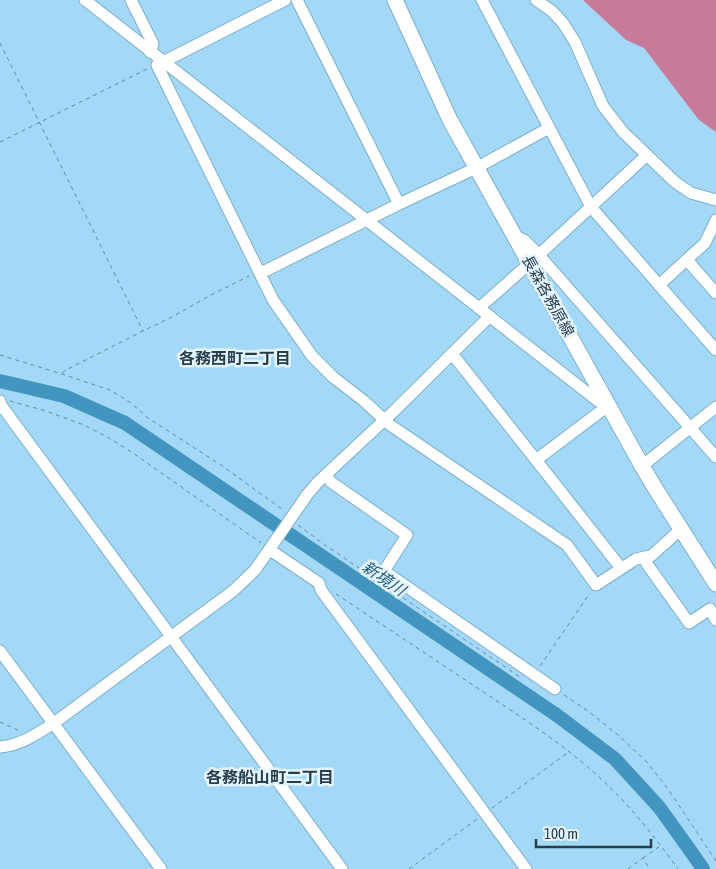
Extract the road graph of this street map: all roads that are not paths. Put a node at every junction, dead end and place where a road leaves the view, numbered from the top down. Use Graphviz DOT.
graph roads {
  1 [pos="85,0"];
  2 [pos="131,0"];
  3 [pos="285,0"];
  4 [pos="297,0"];
  5 [pos="395,0"];
  6 [pos="482,0"];
  7 [pos="536,0"];
  8 [pos="150,52"];
  9 [pos="159,63"];
  10 [pos="549,128"];
  11 [pos="647,155"];
  12 [pos="476,168"];
  13 [pos="716,200"];
  14 [pos="399,204"];
  15 [pos="591,207"];
  16 [pos="367,220"];
  17 [pos="716,220"];
  18 [pos="711,244"];
  19 [pos="534,259"];
  20 [pos="687,260"];
  21 [pos="259,272"];
  22 [pos="659,285"];
  23 [pos="716,293"];
  24 [pos="479,308"];
  25 [pos="490,316"];
  26 [pos="716,350"];
  27 [pos="451,354"];
  28 [pos="5,401"];
  29 [pos="609,405"];
  30 [pos="716,407"];
  31 [pos="385,420"];
  32 [pos="690,428"];
  33 [pos="716,457"];
  34 [pos="536,460"];
  35 [pos="642,466"];
  36 [pos="326,475"];
  37 [pos="682,529"];
  38 [pos="273,546"];
  39 [pos="644,557"];
  40 [pos="621,568"];
  41 [pos="716,584"];
  42 [pos="716,620"];
  43 [pos="172,636"];
  44 [pos="0,651"];
  45 [pos="555,689"];
  46 [pos="54,723"];
  47 [pos="0,747"];
  48 [pos="161,869"];
  49 [pos="342,869"];
  50 [pos="526,869"];
  1 -- 8 [label="street"];
  2 -- 8 [label="street"];
  3 -- 9 [label="street"];
  4 -- 14 [label="street"];
  5 -- 12 [label="main road, 長森各務原線"];
  6 -- 10 [label="street"];
  7 -- 11 [label="street"];
  8 -- 9 [label="street"];
  9 -- 16 [label="street"];
  9 -- 21 [label="street"];
  10 -- 12 [label="street"];
  10 -- 15 [label="street"];
  11 -- 13 [label="street"];
  11 -- 15 [label="street"];
  12 -- 14 [label="street"];
  12 -- 19 [label="main road, 長森各務原線"];
  14 -- 16 [label="street"];
  15 -- 19 [label="street"];
  15 -- 22 [label="street"];
  16 -- 21 [label="street"];
  16 -- 24 [label="street"];
  17 -- 18 [label="street"];
  18 -- 20 [label="street"];
  19 -- 24 [label="street"];
  19 -- 29 [label="main road, 長森各務原線"];
  19 -- 32 [label="street"];
  20 -- 22 [label="street"];
  20 -- 23 [label="street"];
  21 -- 31 [label="street"];
  22 -- 26 [label="street"];
  24 -- 25 [label="street"];
  25 -- 27 [label="street"];
  25 -- 29 [label="street"];
  27 -- 31 [label="street"];
  27 -- 34 [label="street"];
  28 -- 43 [label="street"];
  29 -- 34 [label="street"];
  29 -- 35 [label="main road, 長森各務原線"];
  30 -- 32 [label="street"];
  31 -- 36 [label="street"];
  31 -- 40 [label="street"];
  32 -- 33 [label="street"];
  32 -- 35 [label="street"];
  34 -- 40 [label="street"];
  35 -- 37 [label="main road, 長森各務原線"];
  36 -- 38 [label="street"];
  36 -- 45 [label="street"];
  37 -- 39 [label="street"];
  37 -- 41 [label="main road, 長森各務原線"];
  38 -- 43 [label="street"];
  38 -- 50 [label="street"];
  39 -- 40 [label="street"];
  39 -- 42 [label="street"];
  43 -- 46 [label="street"];
  43 -- 49 [label="street"];
  44 -- 46 [label="street"];
  46 -- 47 [label="street"];
  46 -- 48 [label="street"];
}
